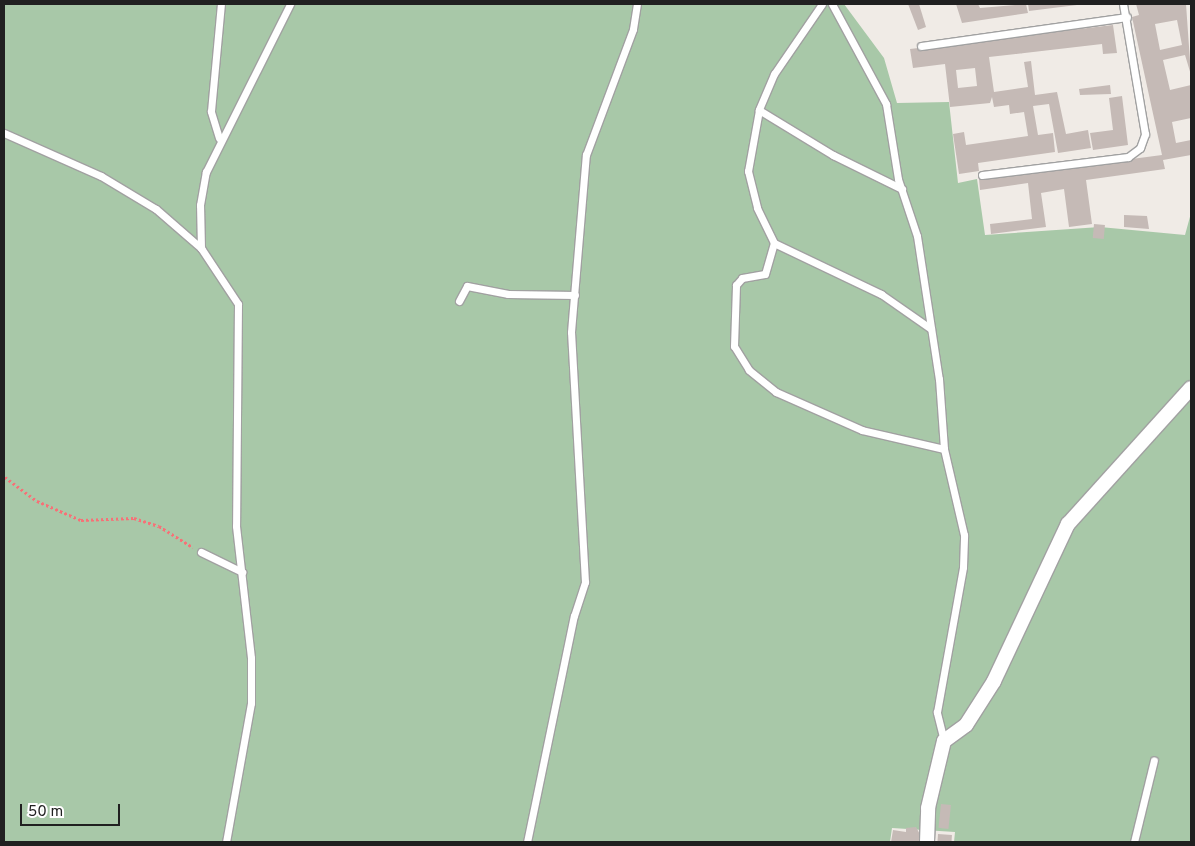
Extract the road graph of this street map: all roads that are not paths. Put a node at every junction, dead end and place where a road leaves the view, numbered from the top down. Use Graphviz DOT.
graph roads {
  1 [pos="222,4"];
  2 [pos="290,4"];
  3 [pos="637,4"];
  4 [pos="822,4"];
  5 [pos="832,4"];
  6 [pos="1123,4"];
  7 [pos="1127,17"];
  8 [pos="921,46"];
  9 [pos="759,110"];
  10 [pos="4,133"];
  11 [pos="219,138"];
  12 [pos="982,175"];
  13 [pos="902,189"];
  14 [pos="774,242"];
  15 [pos="201,248"];
  16 [pos="575,295"];
  17 [pos="459,301"];
  18 [pos="931,329"];
  19 [pos="1191,388"];
  20 [pos="944,448"];
  21 [pos="201,552"];
  22 [pos="242,572"];
  23 [pos="944,741"];
  24 [pos="1154,760"];
  25 [pos="226,842"];
  26 [pos="527,842"];
  27 [pos="927,842"];
  28 [pos="1134,842"];
  1 -- 11 [label="lane"];
  2 -- 11 [label="lane"];
  3 -- 16 [label="lane"];
  4 -- 9 [label="lane"];
  5 -- 13 [label="lane"];
  6 -- 7 [label="lane"];
  7 -- 8 [label="lane"];
  7 -- 12 [label="lane"];
  9 -- 13 [label="lane"];
  9 -- 14 [label="lane"];
  10 -- 15 [label="lane"];
  11 -- 15 [label="lane"];
  13 -- 18 [label="lane"];
  14 -- 18 [label="lane"];
  14 -- 20 [label="lane"];
  15 -- 22 [label="lane"];
  16 -- 17 [label="lane"];
  16 -- 26 [label="lane"];
  18 -- 20 [label="lane"];
  19 -- 23 [label="street"];
  20 -- 23 [label="lane"];
  21 -- 22 [label="lane"];
  22 -- 25 [label="lane"];
  23 -- 27 [label="street"];
  24 -- 28 [label="lane"];
}
